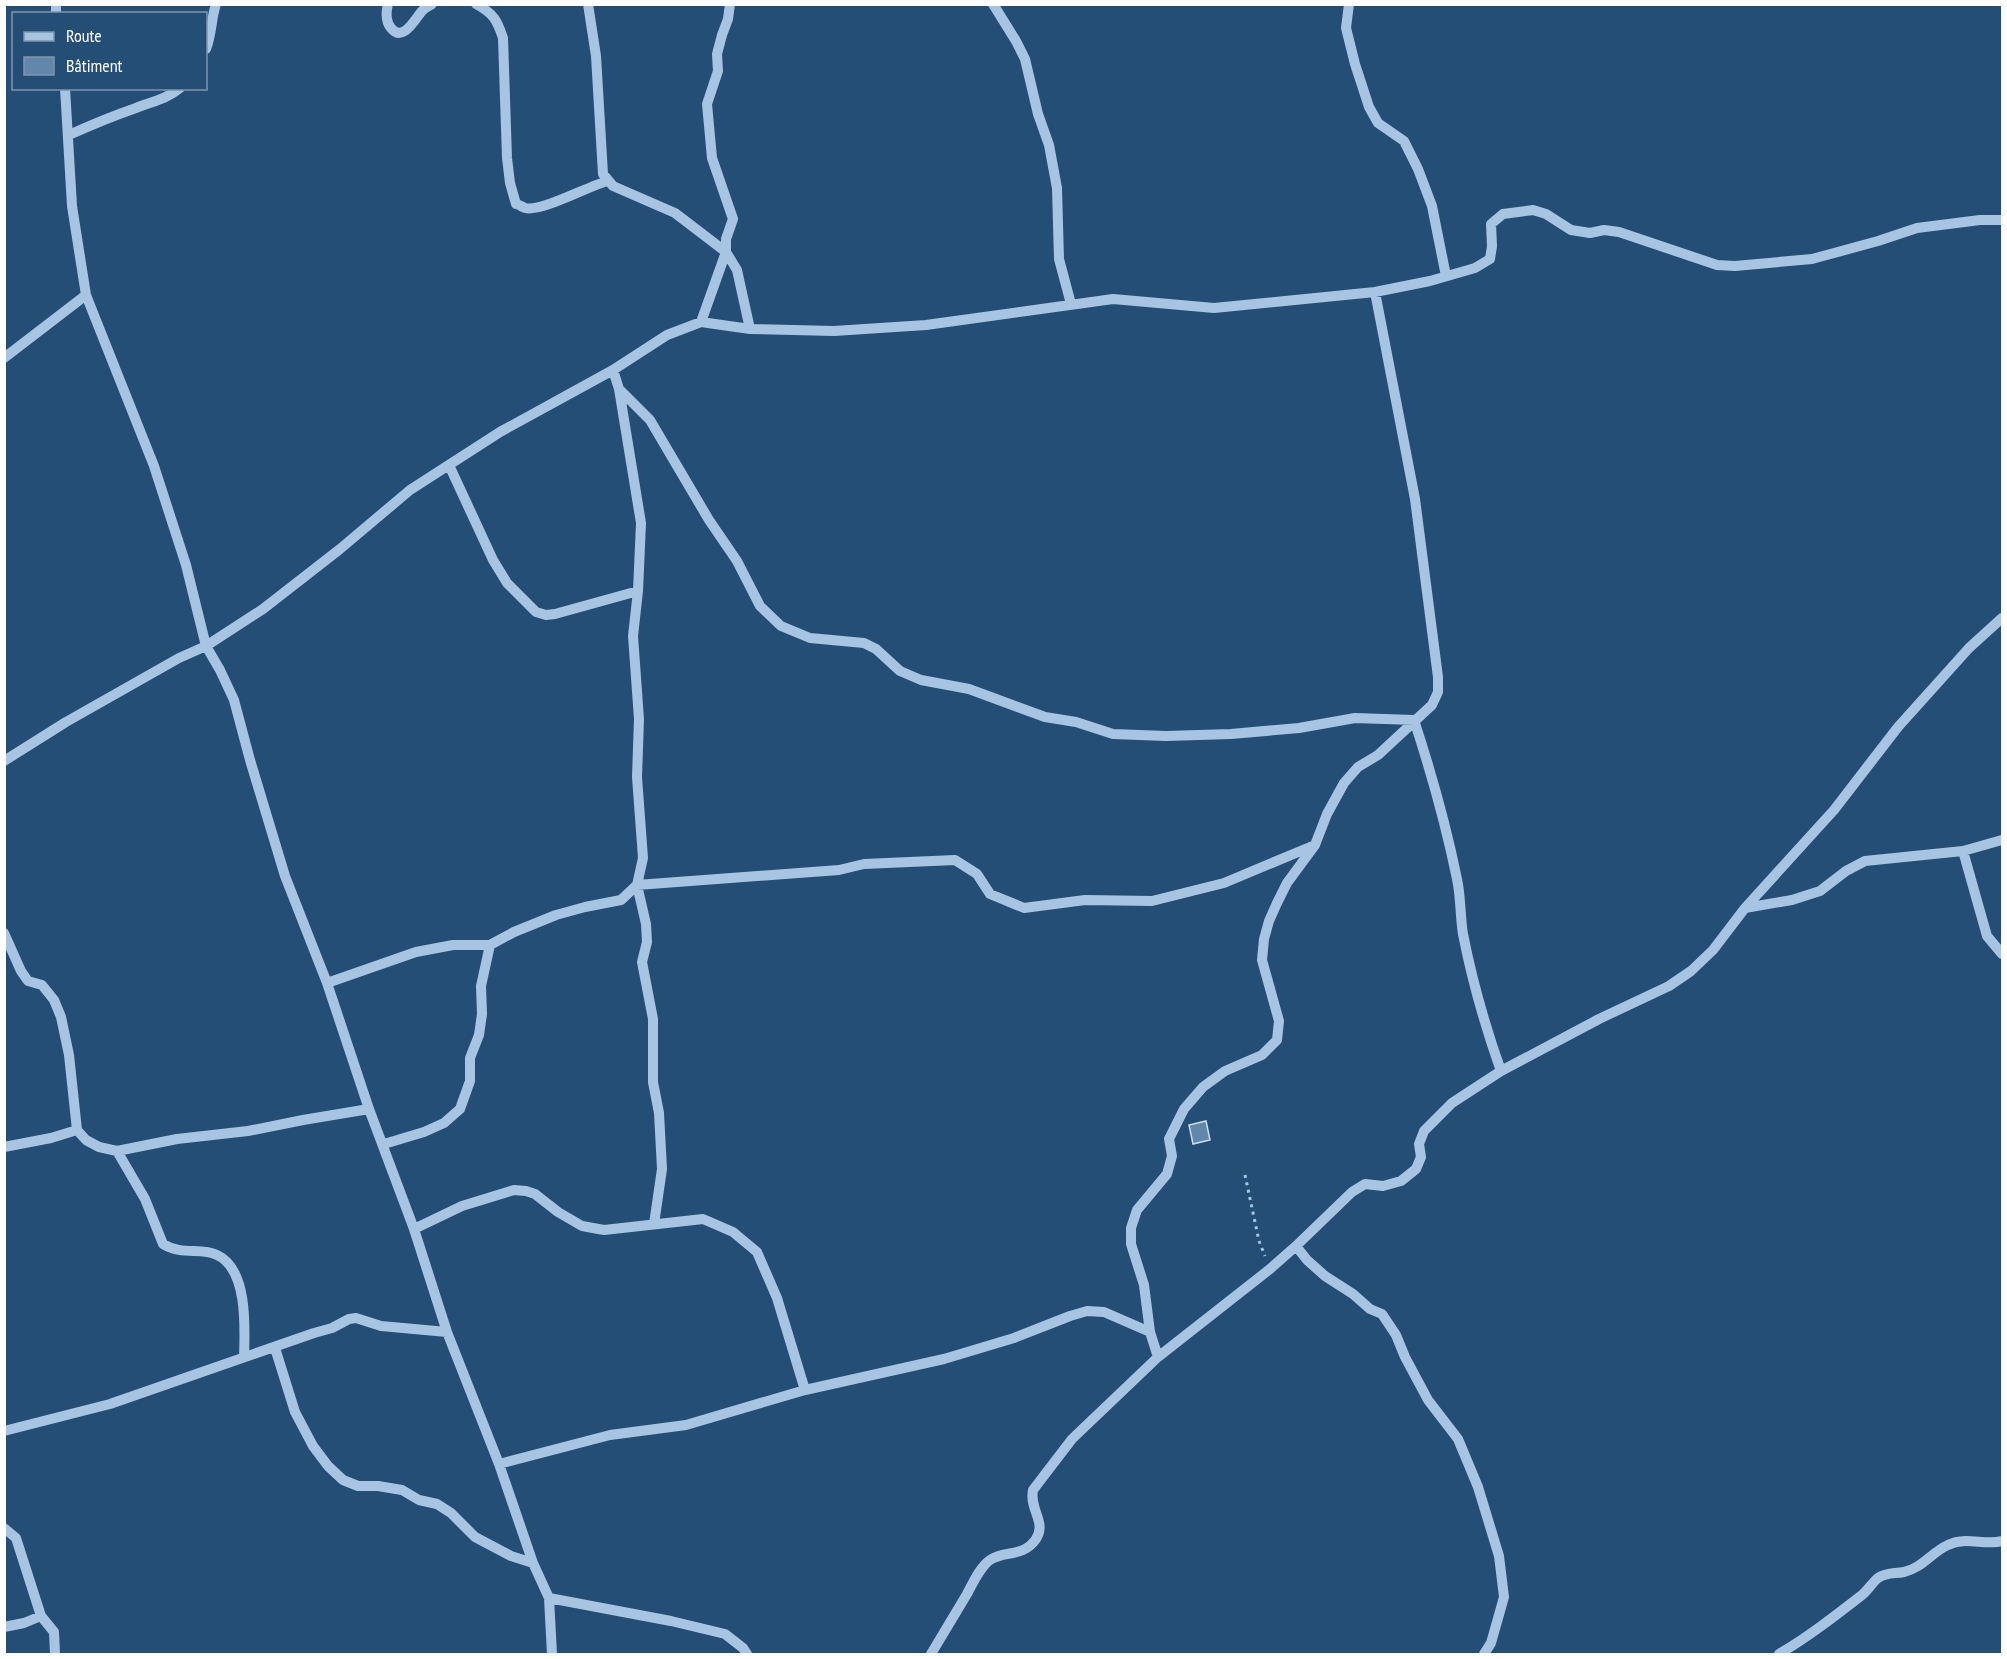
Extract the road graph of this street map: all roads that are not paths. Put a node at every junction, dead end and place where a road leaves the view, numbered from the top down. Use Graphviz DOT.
graph roads {
  1 [pos="216,4"];
  2 [pos="388,4"];
  3 [pos="432,4"];
  4 [pos="476,4"];
  5 [pos="588,4"];
  6 [pos="730,4"];
  7 [pos="993,4"];
  8 [pos="1349,4"];
  9 [pos="207,46"];
  10 [pos="65,90"];
  11 [pos="178,90"];
  12 [pos="69,135"];
  13 [pos="608,182"];
  14 [pos="2002,220"];
  15 [pos="726,252"];
  16 [pos="1446,276"];
  17 [pos="1375,292"];
  18 [pos="86,295"];
  19 [pos="1071,304"];
  20 [pos="701,322"];
  21 [pos="750,329"];
  22 [pos="4,358"];
  23 [pos="613,370"];
  24 [pos="619,389"];
  25 [pos="449,465"];
  26 [pos="638,591"];
  27 [pos="2002,618"];
  28 [pos="206,646"];
  29 [pos="1414,720"];
  30 [pos="4,761"];
  31 [pos="2002,840"];
  32 [pos="1315,845"];
  33 [pos="1963,852"];
  34 [pos="637,885"];
  35 [pos="1745,908"];
  36 [pos="4,933"];
  37 [pos="490,945"];
  38 [pos="2002,954"];
  39 [pos="327,983"];
  40 [pos="1501,1071"];
  41 [pos="369,1109"];
  42 [pos="77,1130"];
  43 [pos="384,1144"];
  44 [pos="4,1147"];
  45 [pos="117,1151"];
  46 [pos="654,1224"];
  47 [pos="414,1228"];
  48 [pos="1296,1246"];
  49 [pos="447,1332"];
  50 [pos="1149,1332"];
  51 [pos="274,1348"];
  52 [pos="244,1357"];
  53 [pos="1158,1357"];
  54 [pos="805,1389"];
  55 [pos="4,1431"];
  56 [pos="499,1464"];
  57 [pos="4,1528"];
  58 [pos="2002,1541"];
  59 [pos="533,1563"];
  60 [pos="549,1598"];
  61 [pos="41,1616"];
  62 [pos="4,1627"];
  63 [pos="55,1654"];
  64 [pos="552,1654"];
  65 [pos="747,1654"];
  66 [pos="931,1654"];
  67 [pos="1484,1654"];
  68 [pos="1779,1654"];
  1 -- 9 [label="street"];
  2 -- 3 [label="street"];
  4 -- 13 [label="street"];
  5 -- 13 [label="street"];
  6 -- 15 [label="street"];
  7 -- 19 [label="street"];
  8 -- 16 [label="street"];
  10 -- 12 [label="street"];
  11 -- 12 [label="street"];
  12 -- 18 [label="street"];
  13 -- 15 [label="street"];
  14 -- 16 [label="street"];
  15 -- 20 [label="street"];
  15 -- 21 [label="street"];
  16 -- 17 [label="street"];
  17 -- 19 [label="street"];
  17 -- 29 [label="street"];
  18 -- 22 [label="street"];
  18 -- 28 [label="street"];
  19 -- 21 [label="street"];
  20 -- 21 [label="street"];
  20 -- 23 [label="street"];
  23 -- 24 [label="street"];
  23 -- 25 [label="street"];
  24 -- 26 [label="street"];
  24 -- 29 [label="street"];
  25 -- 26 [label="street"];
  25 -- 28 [label="street"];
  26 -- 34 [label="street"];
  27 -- 35 [label="street"];
  28 -- 30 [label="street"];
  28 -- 39 [label="street"];
  29 -- 32 [label="street"];
  29 -- 40 [label="street"];
  31 -- 33 [label="street"];
  32 -- 34 [label="street"];
  32 -- 50 [label="street"];
  33 -- 35 [label="street"];
  33 -- 38 [label="street"];
  34 -- 37 [label="street"];
  34 -- 46 [label="street"];
  35 -- 40 [label="street"];
  36 -- 42 [label="street"];
  37 -- 39 [label="street"];
  37 -- 43 [label="street"];
  39 -- 41 [label="street"];
  40 -- 48 [label="street"];
  41 -- 43 [label="street"];
  41 -- 45 [label="street"];
  42 -- 44 [label="street"];
  42 -- 45 [label="street"];
  43 -- 47 [label="street"];
  45 -- 52 [label="street"];
  46 -- 47 [label="street"];
  46 -- 54 [label="street"];
  47 -- 49 [label="street"];
  48 -- 53 [label="street"];
  48 -- 67 [label="street"];
  49 -- 51 [label="street"];
  49 -- 56 [label="street"];
  50 -- 53 [label="street"];
  50 -- 54 [label="street"];
  51 -- 52 [label="street"];
  51 -- 59 [label="street"];
  52 -- 55 [label="street"];
  53 -- 66 [label="street"];
  54 -- 56 [label="street"];
  56 -- 59 [label="street"];
  57 -- 61 [label="street"];
  58 -- 68 [label="street"];
  59 -- 60 [label="street"];
  60 -- 64 [label="street"];
  60 -- 65 [label="street"];
  61 -- 62 [label="street"];
  61 -- 63 [label="street"];
}
